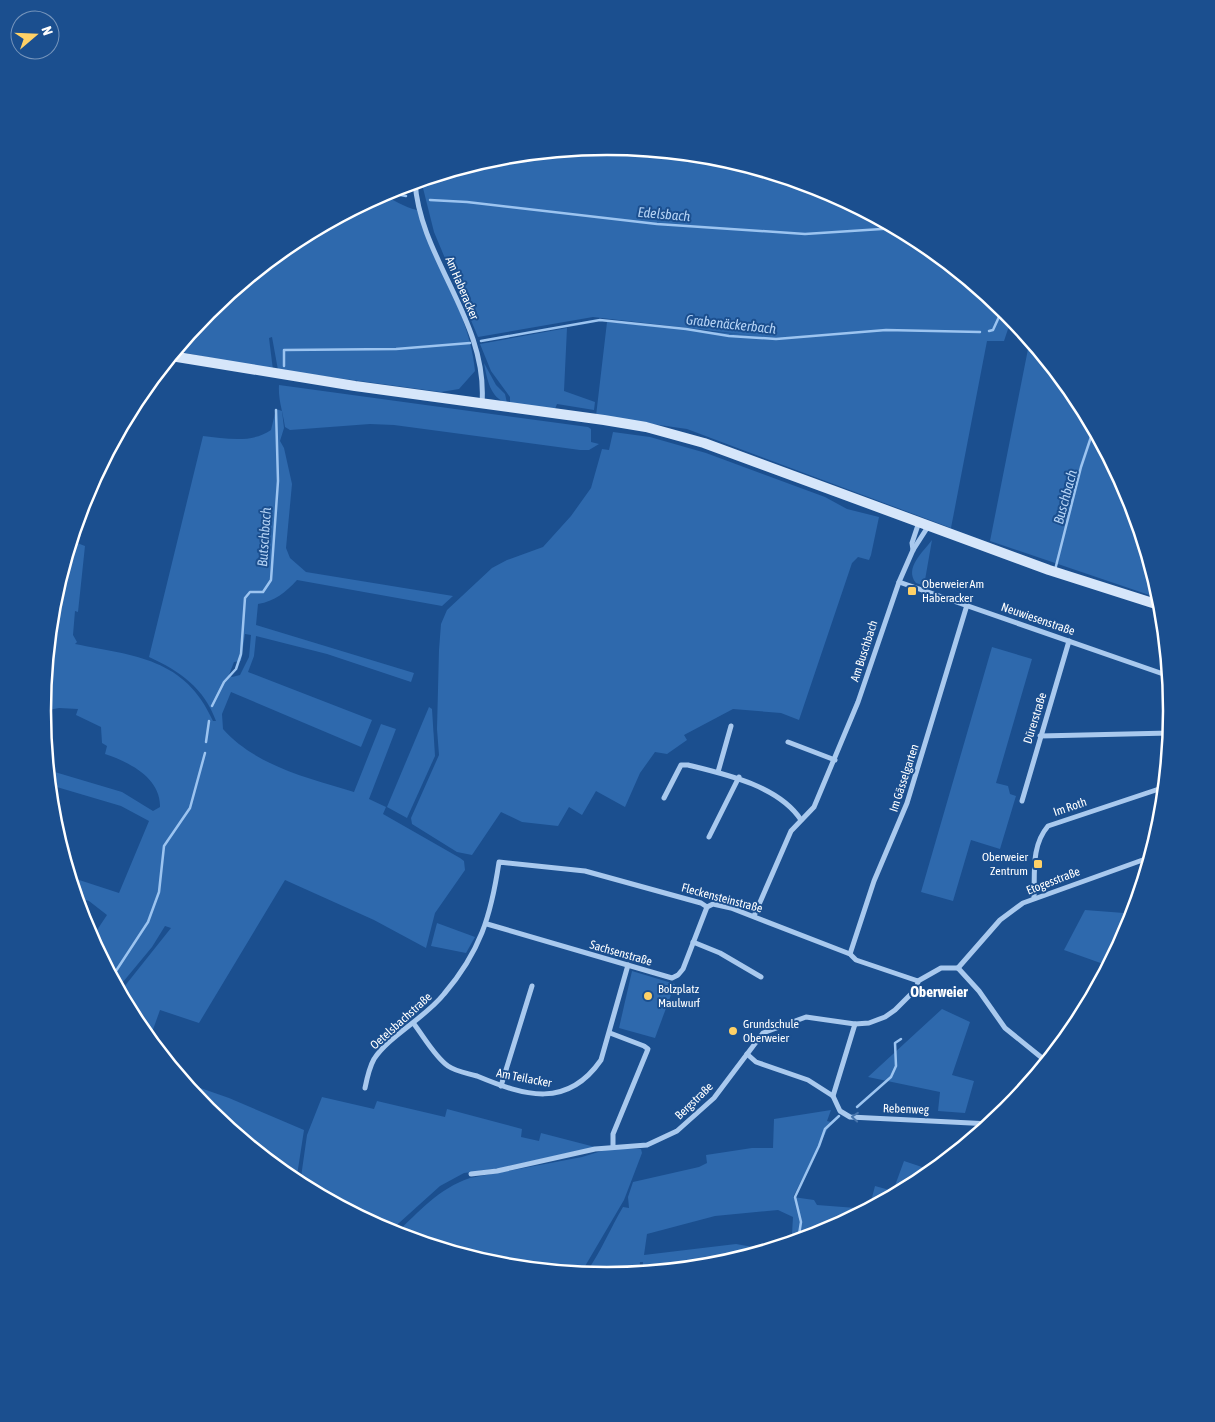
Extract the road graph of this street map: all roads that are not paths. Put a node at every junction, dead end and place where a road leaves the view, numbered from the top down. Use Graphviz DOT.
graph roads {
  1 [pos="417,189"];
  2 [pos="178,357"];
  3 [pos="482,403"];
  4 [pos="924,523"];
  5 [pos="913,550"];
  6 [pos="899,582"];
  7 [pos="1153,603"];
  8 [pos="967,605"];
  9 [pos="1069,641"];
  10 [pos="1163,674"];
  11 [pos="731,726"];
  12 [pos="1163,733"];
  13 [pos="1040,736"];
  14 [pos="788,742"];
  15 [pos="835,760"];
  16 [pos="718,772"];
  17 [pos="740,777"];
  18 [pos="1158,789"];
  19 [pos="664,798"];
  20 [pos="1022,801"];
  21 [pos="801,820"];
  22 [pos="709,837"];
  23 [pos="1144,860"];
  24 [pos="499,862"];
  25 [pos="1034,898"];
  26 [pos="707,907"];
  27 [pos="754,916"];
  28 [pos="487,924"];
  29 [pos="693,942"];
  30 [pos="850,954"];
  31 [pos="628,966"];
  32 [pos="958,968"];
  33 [pos="761,977"];
  34 [pos="918,982"];
  35 [pos="532,986"];
  36 [pos="414,1024"];
  37 [pos="855,1024"];
  38 [pos="610,1033"];
  39 [pos="747,1054"];
  40 [pos="1042,1058"];
  41 [pos="501,1086"];
  42 [pos="365,1088"];
  43 [pos="833,1096"];
  44 [pos="980,1123"];
  45 [pos="613,1147"];
  46 [pos="471,1174"];
  1 -- 3 [label="street, Am Haberacker"];
  2 -- 3 [label="main road"];
  3 -- 4 [label="main road"];
  4 -- 5 [label="street, Am Buschbach"];
  4 -- 5 [label="street, Am Buschbach"];
  4 -- 7 [label="main road"];
  5 -- 6 [label="street, Am Buschbach"];
  6 -- 8 [label="street, Neuwiesenstraße"];
  6 -- 15 [label="street, Am Buschbach"];
  8 -- 9 [label="street, Neuwiesenstraße"];
  8 -- 30 [label="street, Im Gässelgarten"];
  9 -- 10 [label="street, Neuwiesenstraße"];
  9 -- 13 [label="street, Dürerstraße"];
  11 -- 16 [label="street"];
  12 -- 13 [label="street"];
  13 -- 20 [label="street, Dürerstraße"];
  14 -- 15 [label="street"];
  15 -- 21 [label="street, Am Buschbach"];
  16 -- 17 [label="street"];
  16 -- 19 [label="street"];
  17 -- 21 [label="street"];
  17 -- 22 [label="street"];
  18 -- 25 [label="street, Im Roth"];
  21 -- 27 [label="street, Am Buschbach"];
  23 -- 25 [label="street, Etogesstraße"];
  24 -- 26 [label="street, Fleckensteinstraße"];
  24 -- 28 [label="street, Oetelsbachstraße"];
  25 -- 32 [label="street, Etogesstraße"];
  26 -- 27 [label="street, Fleckensteinstraße"];
  26 -- 29 [label="street, Sachsenstraße"];
  27 -- 30 [label="street, Fleckensteinstraße"];
  28 -- 31 [label="street, Sachsenstraße"];
  28 -- 36 [label="street, Oetelsbachstraße"];
  29 -- 31 [label="street, Sachsenstraße"];
  29 -- 33 [label="street"];
  30 -- 34 [label="street, Fleckensteinstraße"];
  31 -- 38 [label="street, Am Teilacker"];
  32 -- 34 [label="street"];
  32 -- 40 [label="street"];
  34 -- 37 [label="street, Bergstraße"];
  35 -- 41 [label="street"];
  36 -- 41 [label="street, Am Teilacker"];
  36 -- 42 [label="street, Oetelsbachstraße"];
  37 -- 39 [label="street, Bergstraße"];
  37 -- 43 [label="street"];
  38 -- 41 [label="street, Am Teilacker"];
  38 -- 45 [label="street"];
  39 -- 43 [label="street, Rebenweg"];
  39 -- 45 [label="street, Bergstraße"];
  44 -- 43 [label="street, Rebenweg, one-way"];
  45 -- 46 [label="street, Bergstraße"];
}
